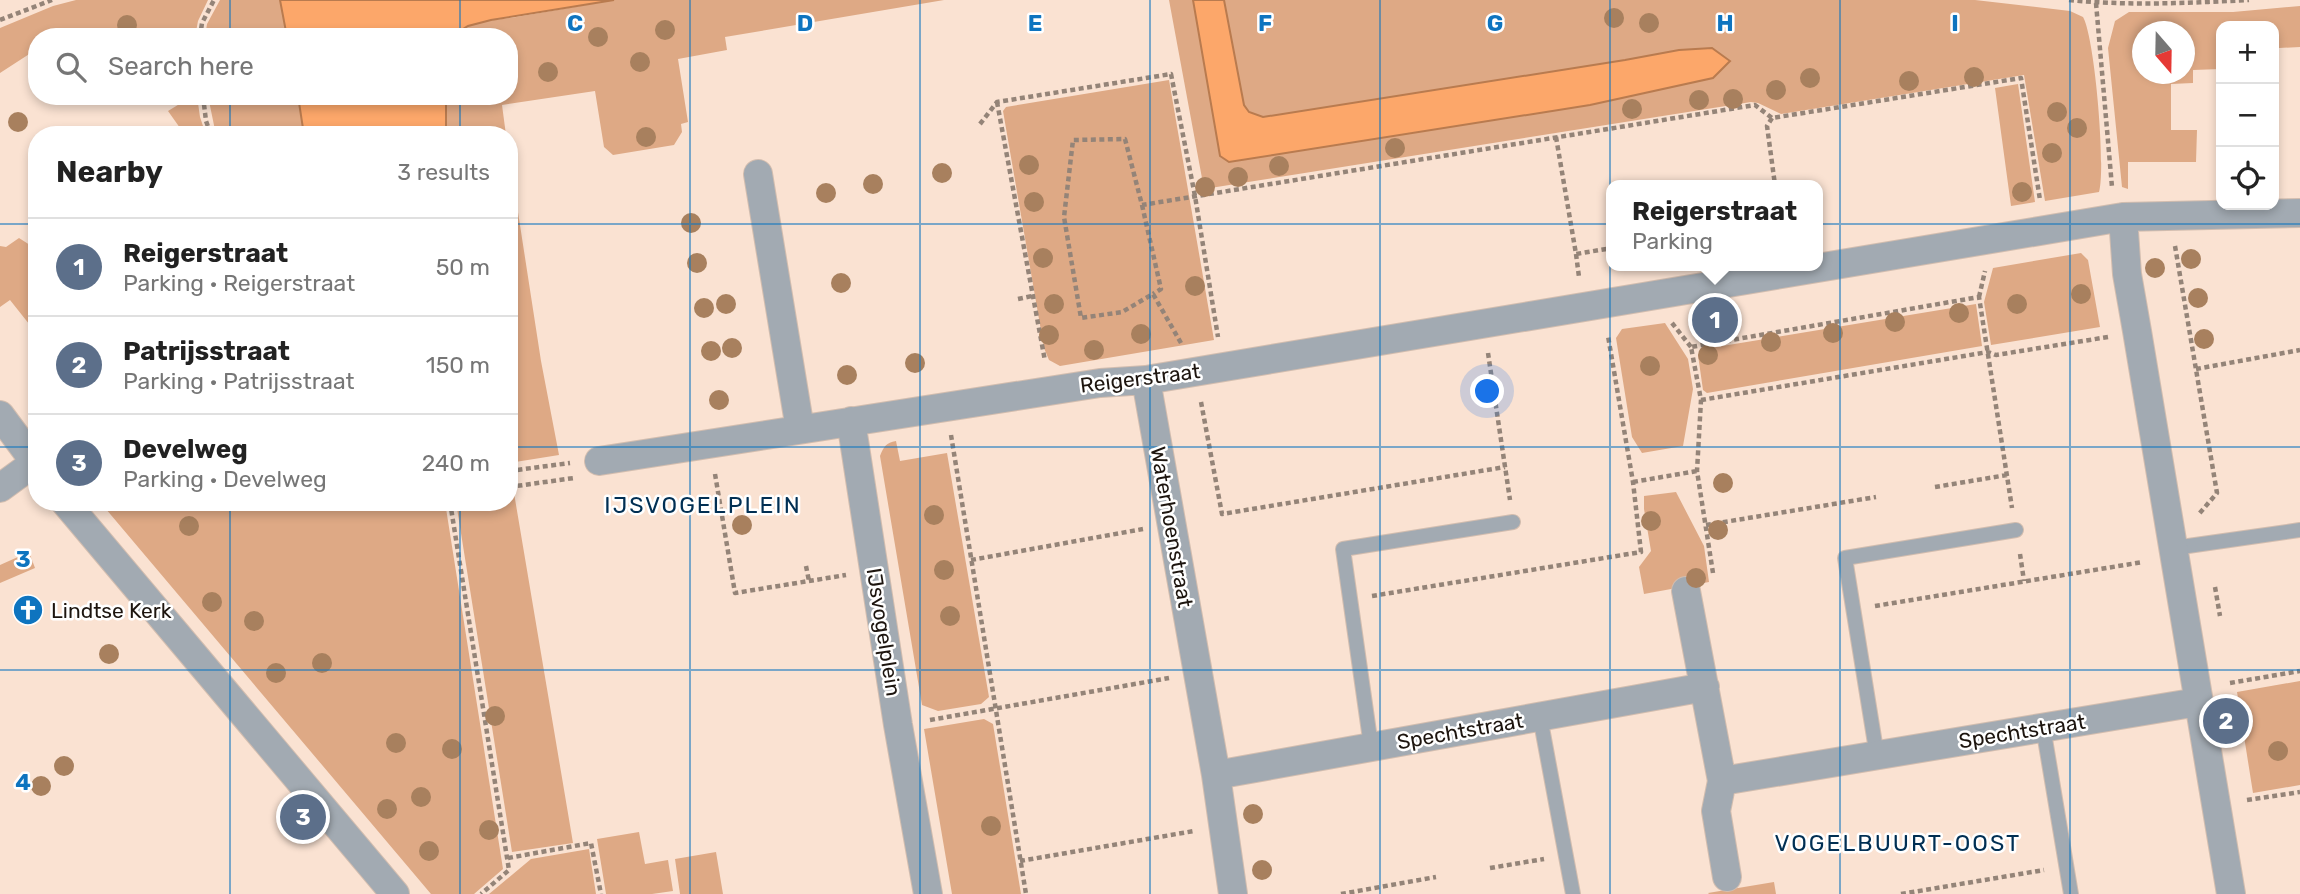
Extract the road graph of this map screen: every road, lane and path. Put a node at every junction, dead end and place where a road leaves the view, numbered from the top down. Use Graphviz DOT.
graph roads {
  1 [pos="52,0"];
  2 [pos="214,0"];
  3 [pos="2069,0"];
  4 [pos="2249,0"];
  5 [pos="2096,3"];
  6 [pos="0,20"];
  7 [pos="201,28"];
  8 [pos="996,102"];
  9 [pos="204,105"];
  10 [pos="1772,118"];
  11 [pos="980,124"];
  12 [pos="207,126"];
  13 [pos="1556,137"];
  14 [pos="758,174"];
  15 [pos="1774,180"];
  16 [pos="1195,196"];
  17 [pos="1142,205"];
  18 [pos="2300,214"];
  19 [pos="2123,217"];
  20 [pos="2048,229"];
  21 [pos="1606,249"];
  22 [pos="1576,254"];
  23 [pos="1823,266"];
  24 [pos="1796,271"];
  25 [pos="1580,283"];
  26 [pos="1153,294"];
  27 [pos="1032,296"];
  28 [pos="1018,299"];
  29 [pos="1483,323"];
  30 [pos="1607,330"];
  31 [pos="2137,331"];
  32 [pos="1219,344"];
  33 [pos="1185,350"];
  34 [pos="2300,350"];
  35 [pos="1988,352"];
  36 [pos="1051,369"];
  37 [pos="2196,369"];
  38 [pos="1146,380"];
  39 [pos="1201,398"];
  40 [pos="1700,400"];
  41 [pos="946,406"];
  42 [pos="0,415"];
  43 [pos="851,421"];
  44 [pos="800,429"];
  45 [pos="710,443"];
  46 [pos="28,452"];
  47 [pos="599,461"];
  48 [pos="1506,467"];
  49 [pos="28,469"];
  50 [pos="518,470"];
  51 [pos="1697,471"];
  52 [pos="2007,475"];
  53 [pos="1633,482"];
  54 [pos="1935,487"];
  55 [pos="0,488"];
  56 [pos="1876,497"];
  57 [pos="73,511"];
  58 [pos="451,511"];
  59 [pos="1513,522"];
  60 [pos="1173,524"];
  61 [pos="1706,525"];
  62 [pos="2016,530"];
  63 [pos="2300,530"];
  64 [pos="2174,552"];
  65 [pos="971,560"];
  66 [pos="806,566"];
  67 [pos="874,570"];
  68 [pos="809,581"];
  69 [pos="2024,581"];
  70 [pos="1686,590"];
  71 [pos="1350,600"];
  72 [pos="1853,610"];
  73 [pos="2300,671"];
  74 [pos="1198,673"];
  75 [pos="2230,683"];
  76 [pos="1705,687"];
  77 [pos="2198,702"];
  78 [pos="996,710"];
  79 [pos="1540,717"];
  80 [pos="898,725"];
  81 [pos="2043,727"];
  82 [pos="1371,746"];
  83 [pos="1877,756"];
  84 [pos="1216,775"];
  85 [pos="1722,781"];
  86 [pos="2300,792"];
  87 [pos="2247,800"];
  88 [pos="1223,826"];
  89 [pos="1566,855"];
  90 [pos="508,858"];
  91 [pos="1020,861"];
  92 [pos="2066,867"];
  93 [pos="1489,868"];
  94 [pos="1436,877"];
  95 [pos="1727,877"];
  96 [pos="395,894"];
  97 [pos="481,894"];
  98 [pos="601,894"];
  99 [pos="928,894"];
  100 [pos="1026,894"];
  101 [pos="1233,894"];
  102 [pos="1341,894"];
  103 [pos="1573,894"];
  104 [pos="1900,894"];
  105 [pos="2071,894"];
  106 [pos="2231,894"];
  1 -- 6 [label="path"];
  2 -- 7 [label="path"];
  3 -- 5 [label="path"];
  4 -- 5 [label="path"];
  5 -- 19 [label="path"];
  8 -- 11 [label="path"];
  8 -- 16 [label="path"];
  8 -- 27 [label="path"];
  9 -- 12 [label="path"];
  10 -- 13 [label="path"];
  10 -- 15 [label="path"];
  10 -- 20 [label="path"];
  13 -- 16 [label="path"];
  13 -- 22 [label="path"];
  14 -- 44 [label="street"];
  16 -- 17 [label="path"];
  16 -- 32 [label="path"];
  17 -- 26 [label="path"];
  17 -- 26 [label="path"];
  18 -- 19 [label="street, Reigerstraat"];
  19 -- 20 [label="street, Reigerstraat"];
  19 -- 31 [label="street"];
  20 -- 23 [label="street, Reigerstraat"];
  21 -- 22 [label="path"];
  22 -- 25 [label="path"];
  24 -- 29 [label="street, Reigerstraat"];
  26 -- 33 [label="path"];
  27 -- 28 [label="path"];
  27 -- 36 [label="path"];
  29 -- 38 [label="street, Reigerstraat"];
  29 -- 48 [label="path"];
  30 -- 53 [label="path"];
  31 -- 35 [label="path"];
  31 -- 64 [label="street"];
  34 -- 37 [label="path"];
  35 -- 40 [label="path"];
  35 -- 40 [label="path"];
  35 -- 52 [label="path"];
  38 -- 41 [label="street, Reigerstraat"];
  38 -- 60 [label="street, Waterhoenstraat"];
  39 -- 48 [label="path"];
  40 -- 51 [label="path"];
  41 -- 43 [label="street, Reigerstraat"];
  41 -- 65 [label="path"];
  42 -- 46 [label="street"];
  43 -- 44 [label="street"];
  43 -- 67 [label="street, IJsvogelplein"];
  44 -- 45 [label="street"];
  45 -- 47 [label="street"];
  45 -- 68 [label="path"];
  47 -- 50 [label="path"];
  48 -- 59 [label="path"];
  49 -- 55 [label="street"];
  51 -- 53 [label="path"];
  51 -- 61 [label="path"];
  52 -- 54 [label="path"];
  52 -- 62 [label="path"];
  53 -- 71 [label="path"];
  56 -- 61 [label="path"];
  57 -- 96 [label="street"];
  58 -- 90 [label="path"];
  59 -- 71 [label="lane"];
  60 -- 65 [label="path"];
  60 -- 74 [label="street, Waterhoenstraat"];
  61 -- 70 [label="path"];
  62 -- 69 [label="path"];
  62 -- 72 [label="lane"];
  63 -- 64 [label="lane"];
  64 -- 69 [label="path"];
  64 -- 77 [label="street"];
  65 -- 78 [label="path"];
  66 -- 68 [label="path"];
  67 -- 68 [label="path"];
  67 -- 80 [label="street, IJsvogelplein"];
  69 -- 72 [label="path"];
  70 -- 76 [label="street"];
  71 -- 82 [label="lane"];
  72 -- 83 [label="lane"];
  73 -- 75 [label="path"];
  74 -- 78 [label="path"];
  74 -- 84 [label="street, Waterhoenstraat"];
  76 -- 79 [label="street, Spechtstraat"];
  76 -- 85 [label="street"];
  77 -- 81 [label="street, Spechtstraat"];
  77 -- 106 [label="street"];
  78 -- 80 [label="path"];
  78 -- 91 [label="path"];
  79 -- 82 [label="street, Spechtstraat"];
  79 -- 89 [label="lane"];
  80 -- 99 [label="street, IJsvogelplein"];
  81 -- 83 [label="street, Spechtstraat"];
  81 -- 92 [label="lane"];
  82 -- 84 [label="street, Spechtstraat"];
  83 -- 85 [label="street, Spechtstraat"];
  84 -- 88 [label="street, Waterhoenstraat"];
  85 -- 95 [label="street"];
  86 -- 87 [label="path"];
  88 -- 91 [label="path"];
  88 -- 101 [label="street, Waterhoenstraat"];
  89 -- 93 [label="path"];
  89 -- 103 [label="lane"];
  90 -- 97 [label="path"];
  90 -- 98 [label="path"];
  91 -- 100 [label="path"];
  92 -- 104 [label="path"];
  92 -- 105 [label="lane"];
  94 -- 102 [label="path"];
}
